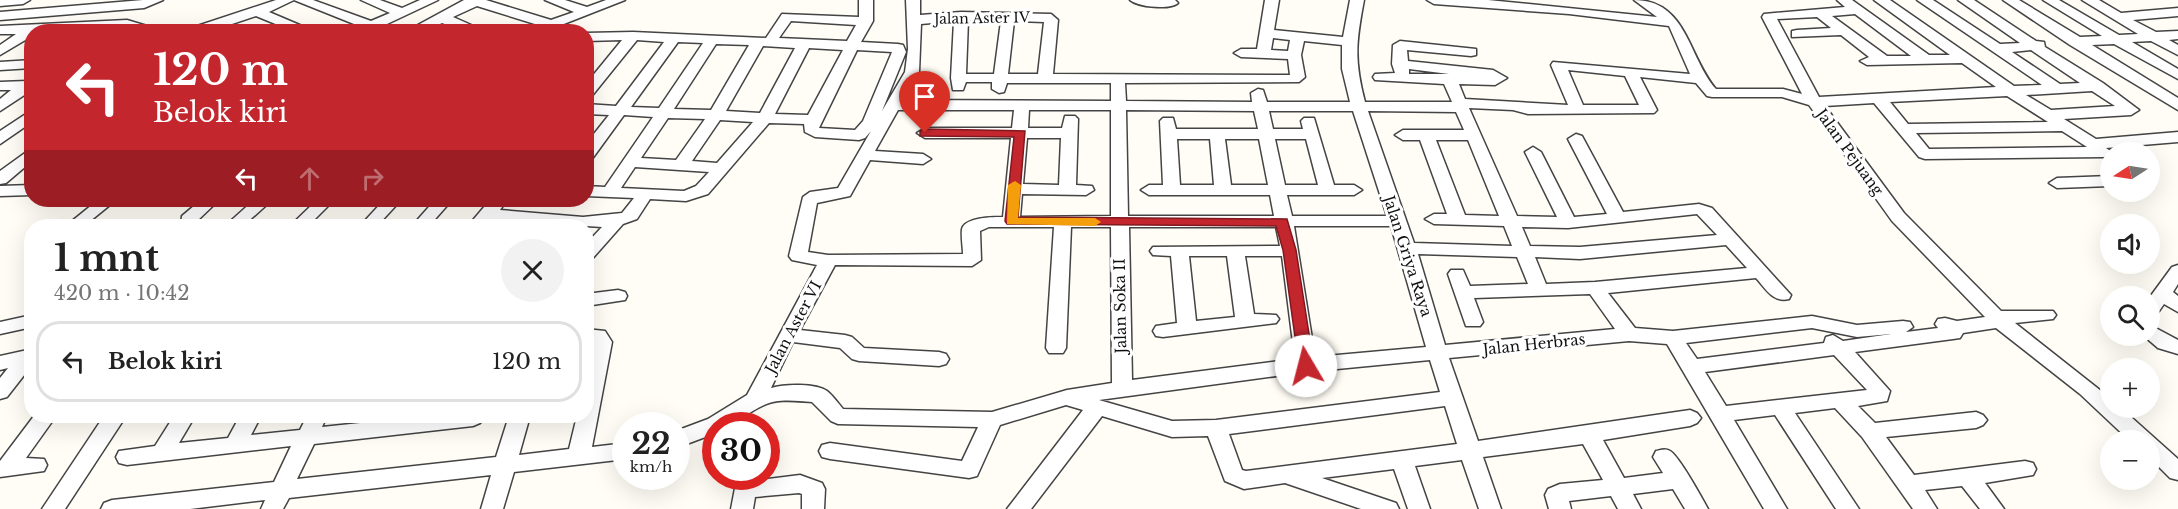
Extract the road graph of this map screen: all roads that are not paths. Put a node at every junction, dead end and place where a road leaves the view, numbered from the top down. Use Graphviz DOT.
graph roads {
  1 [pos="15,0"];
  2 [pos="23,0"];
  3 [pos="156,0"];
  4 [pos="288,0"];
  5 [pos="301,0"];
  6 [pos="368,0"];
  7 [pos="431,0"];
  8 [pos="552,0"];
  9 [pos="618,0"];
  10 [pos="866,0"];
  11 [pos="913,0"];
  12 [pos="1137,0"];
  13 [pos="1272,0"];
  14 [pos="1357,0"];
  15 [pos="1434,0"];
  16 [pos="1641,0"];
  17 [pos="1844,0"];
  18 [pos="1881,0"];
  19 [pos="1924,0"];
  20 [pos="1965,0"];
  21 [pos="2010,0"];
  22 [pos="2050,0"];
  23 [pos="2089,0"];
  24 [pos="475,1"];
  25 [pos="0,2"];
  26 [pos="1171,3"];
  27 [pos="90,4"];
  28 [pos="1858,10"];
  29 [pos="255,11"];
  30 [pos="402,12"];
  31 [pos="588,12"];
  32 [pos="1819,12"];
  33 [pos="2178,12"];
  34 [pos="0,16"];
  35 [pos="961,16"];
  36 [pos="1008,16"];
  37 [pos="2119,17"];
  38 [pos="442,18"];
  39 [pos="915,20"];
  40 [pos="866,21"];
  41 [pos="1674,23"];
  42 [pos="222,24"];
  43 [pos="288,24"];
  44 [pos="366,24"];
  45 [pos="375,24"];
  46 [pos="429,24"];
  47 [pos="458,24"];
  48 [pos="545,24"];
  49 [pos="551,24"];
  50 [pos="1844,31"];
  51 [pos="1266,33"];
  52 [pos="24,34"];
  53 [pos="1797,34"];
  54 [pos="2178,35"];
  55 [pos="633,36"];
  56 [pos="1298,36"];
  57 [pos="594,37"];
  58 [pos="1979,37"];
  59 [pos="2154,37"];
  60 [pos="674,38"];
  61 [pos="2117,39"];
  62 [pos="712,40"];
  63 [pos="1938,40"];
  64 [pos="3,42"];
  65 [pos="764,42"];
  66 [pos="1349,42"];
  67 [pos="2077,42"];
  68 [pos="804,44"];
  69 [pos="24,46"];
  70 [pos="851,46"];
  71 [pos="2036,46"];
  72 [pos="1997,49"];
  73 [pos="2178,51"];
  74 [pos="1471,52"];
  75 [pos="1241,53"];
  76 [pos="1263,54"];
  77 [pos="1294,55"];
  78 [pos="1965,59"];
  79 [pos="1926,60"];
  80 [pos="1867,61"];
  81 [pos="1884,61"];
  82 [pos="24,64"];
  83 [pos="0,66"];
  84 [pos="1401,71"];
  85 [pos="1632,74"];
  86 [pos="1046,75"];
  87 [pos="2178,75"];
  88 [pos="1380,77"];
  89 [pos="1118,78"];
  90 [pos="1449,78"];
  91 [pos="1002,79"];
  92 [pos="1700,79"];
  93 [pos="1255,80"];
  94 [pos="594,84"];
  95 [pos="0,86"];
  96 [pos="24,86"];
  97 [pos="2098,87"];
  98 [pos="24,89"];
  99 [pos="2058,89"];
  100 [pos="2012,92"];
  101 [pos="1879,99"];
  102 [pos="1814,102"];
  103 [pos="893,105"];
  104 [pos="996,105"];
  105 [pos="1022,105"];
  106 [pos="1117,105"];
  107 [pos="1260,105"];
  108 [pos="1460,105"];
  109 [pos="2178,105"];
  110 [pos="0,106"];
  111 [pos="1359,106"];
  112 [pos="1576,108"];
  113 [pos="594,109"];
  114 [pos="620,111"];
  115 [pos="665,113"];
  116 [pos="716,115"];
  117 [pos="2049,115"];
  118 [pos="765,117"];
  119 [pos="24,120"];
  120 [pos="813,120"];
  121 [pos="932,121"];
  122 [pos="2064,126"];
  123 [pos="1904,129"];
  124 [pos="1021,134"];
  125 [pos="1265,134"];
  126 [pos="1217,135"];
  127 [pos="1403,135"];
  128 [pos="1426,135"];
  129 [pos="1473,135"];
  130 [pos="2178,137"];
  131 [pos="0,139"];
  132 [pos="1576,139"];
  133 [pos="2151,142"];
  134 [pos="594,145"];
  135 [pos="2100,150"];
  136 [pos="2100,151"];
  137 [pos="1533,152"];
  138 [pos="864,155"];
  139 [pos="923,159"];
  140 [pos="24,160"];
  141 [pos="631,162"];
  142 [pos="680,166"];
  143 [pos="721,168"];
  144 [pos="0,179"];
  145 [pos="2100,181"];
  146 [pos="2057,183"];
  147 [pos="1014,189"];
  148 [pos="1067,189"];
  149 [pos="1172,189"];
  150 [pos="1223,189"];
  151 [pos="1327,189"];
  152 [pos="24,190"];
  153 [pos="1086,190"];
  154 [pos="1149,190"];
  155 [pos="1276,190"];
  156 [pos="1354,190"];
  157 [pos="0,191"];
  158 [pos="594,191"];
  159 [pos="610,192"];
  160 [pos="645,194"];
  161 [pos="99,207"];
  162 [pos="203,207"];
  163 [pos="256,207"];
  164 [pos="318,207"];
  165 [pos="386,207"];
  166 [pos="438,207"];
  167 [pos="493,207"];
  168 [pos="1618,218"];
  169 [pos="83,219"];
  170 [pos="189,219"];
  171 [pos="241,219"];
  172 [pos="306,219"];
  173 [pos="375,219"];
  174 [pos="426,219"];
  175 [pos="483,219"];
  176 [pos="1434,219"];
  177 [pos="1458,220"];
  178 [pos="617,221"];
  179 [pos="1011,221"];
  180 [pos="1396,221"];
  181 [pos="594,222"];
  182 [pos="1063,222"];
  183 [pos="1282,222"];
  184 [pos="1513,222"];
  185 [pos="1119,223"];
  186 [pos="1568,223"];
  187 [pos="1731,239"];
  188 [pos="594,246"];
  189 [pos="1407,248"];
  190 [pos="1235,250"];
  191 [pos="1290,250"];
  192 [pos="1159,251"];
  193 [pos="1179,251"];
  194 [pos="1526,253"];
  195 [pos="826,261"];
  196 [pos="2178,271"];
  197 [pos="1762,272"];
  198 [pos="1594,288"];
  199 [pos="1540,290"];
  200 [pos="2163,294"];
  201 [pos="1782,295"];
  202 [pos="618,296"];
  203 [pos="2160,298"];
  204 [pos="594,299"];
  205 [pos="2178,306"];
  206 [pos="2046,315"];
  207 [pos="1269,319"];
  208 [pos="2000,321"];
  209 [pos="1245,322"];
  210 [pos="1473,322"];
  211 [pos="1812,322"];
  212 [pos="24,323"];
  213 [pos="0,328"];
  214 [pos="1187,328"];
  215 [pos="1163,331"];
  216 [pos="1629,334"];
  217 [pos="787,335"];
  218 [pos="594,336"];
  219 [pos="1863,337"];
  220 [pos="1672,338"];
  221 [pos="2160,339"];
  222 [pos="2178,347"];
  223 [pos="1056,348"];
  224 [pos="1839,348"];
  225 [pos="1438,354"];
  226 [pos="24,357"];
  227 [pos="939,359"];
  228 [pos="24,362"];
  229 [pos="0,363"];
  230 [pos="1306,366"];
  231 [pos="1692,367"];
  232 [pos="594,381"];
  233 [pos="1122,389"];
  234 [pos="0,392"];
  235 [pos="1066,397"];
  236 [pos="1453,398"];
  237 [pos="755,400"];
  238 [pos="1839,400"];
  239 [pos="1098,407"];
  240 [pos="1780,407"];
  241 [pos="1720,414"];
  242 [pos="1690,418"];
  243 [pos="992,420"];
  244 [pos="1976,420"];
  245 [pos="39,423"];
  246 [pos="110,423"];
  247 [pos="180,423"];
  248 [pos="246,423"];
  249 [pos="314,423"];
  250 [pos="377,423"];
  251 [pos="517,423"];
  252 [pos="585,423"];
  253 [pos="1216,428"];
  254 [pos="2132,430"];
  255 [pos="1870,431"];
  256 [pos="690,434"];
  257 [pos="1589,435"];
  258 [pos="307,436"];
  259 [pos="235,445"];
  260 [pos="830,451"];
  261 [pos="1470,451"];
  262 [pos="612,452"];
  263 [pos="162,453"];
  264 [pos="579,454"];
  265 [pos="2160,455"];
  266 [pos="127,457"];
  267 [pos="1664,457"];
  268 [pos="1402,459"];
  269 [pos="505,464"];
  270 [pos="36,465"];
  271 [pos="3,469"];
  272 [pos="2025,469"];
  273 [pos="2178,472"];
  274 [pos="1286,474"];
  275 [pos="1968,477"];
  276 [pos="1681,480"];
  277 [pos="1908,484"];
  278 [pos="1619,486"];
  279 [pos="277,499"];
  280 [pos="1558,502"];
  281 [pos="52,509"];
  282 [pos="112,509"];
  283 [pos="492,509"];
  284 [pos="742,509"];
  285 [pos="813,509"];
  286 [pos="1018,509"];
  287 [pos="1388,509"];
  288 [pos="1419,509"];
  289 [pos="1491,509"];
  290 [pos="1630,509"];
  291 [pos="1697,509"];
  292 [pos="1776,509"];
  293 [pos="1848,509"];
  294 [pos="1926,509"];
  295 [pos="1993,509"];
  1 -- 2 [label="street"];
  1 -- 25 [label="street"];
  3 -- 27 [label="street"];
  4 -- 29 [label="street"];
  5 -- 44 [label="street"];
  6 -- 30 [label="street"];
  7 -- 30 [label="street"];
  8 -- 31 [label="street"];
  9 -- 31 [label="street"];
  10 -- 40 [label="street"];
  11 -- 39 [label="street, Jalan Aster VI"];
  12 -- 26 [label="street"];
  13 -- 51 [label="street"];
  14 -- 66 [label="street, Jalan Griya Raya"];
  15 -- 41 [label="street"];
  16 -- 41 [label="street"];
  17 -- 28 [label="street"];
  18 -- 63 [label="street"];
  19 -- 58 [label="street"];
  20 -- 71 [label="street"];
  21 -- 67 [label="street"];
  22 -- 61 [label="street"];
  23 -- 37 [label="street"];
  24 -- 38 [label="street"];
  24 -- 48 [label="street"];
  27 -- 34 [label="street"];
  28 -- 32 [label="street"];
  28 -- 79 [label="street"];
  29 -- 42 [label="street"];
  29 -- 43 [label="street"];
  30 -- 45 [label="street"];
  31 -- 49 [label="street"];
  32 -- 50 [label="street"];
  32 -- 102 [label="street"];
  33 -- 37 [label="street"];
  35 -- 36 [label="street, Jalan Aster IV"];
  35 -- 39 [label="street, Jalan Aster IV"];
  35 -- 91 [label="street"];
  36 -- 86 [label="street, Jalan Aster IV"];
  36 -- 91 [label="street"];
  37 -- 59 [label="street"];
  38 -- 46 [label="street"];
  38 -- 47 [label="street"];
  39 -- 103 [label="street, Jalan Aster VI"];
  40 -- 65 [label="street"];
  40 -- 70 [label="street"];
  41 -- 92 [label="street"];
  50 -- 53 [label="street"];
  50 -- 81 [label="street"];
  51 -- 56 [label="street"];
  51 -- 76 [label="street"];
  52 -- 64 [label="street"];
  54 -- 59 [label="street"];
  55 -- 57 [label="street"];
  55 -- 60 [label="street"];
  55 -- 94 [label="street"];
  56 -- 66 [label="street"];
  56 -- 77 [label="street"];
  58 -- 63 [label="street"];
  58 -- 72 [label="street"];
  59 -- 61 [label="street"];
  59 -- 73 [label="street"];
  60 -- 62 [label="street"];
  60 -- 114 [label="street"];
  61 -- 67 [label="street"];
  61 -- 87 [label="street"];
  62 -- 65 [label="street"];
  62 -- 115 [label="street"];
  63 -- 78 [label="street"];
  64 -- 69 [label="street"];
  65 -- 68 [label="street"];
  65 -- 116 [label="street"];
  66 -- 111 [label="street, Jalan Griya Raya"];
  67 -- 71 [label="street"];
  67 -- 109 [label="street"];
  68 -- 70 [label="street"];
  68 -- 118 [label="street"];
  70 -- 120 [label="street"];
  70 -- 120 [label="street"];
  71 -- 72 [label="street"];
  71 -- 97 [label="street"];
  72 -- 99 [label="street"];
  74 -- 84 [label="street"];
  75 -- 76 [label="street"];
  76 -- 77 [label="street"];
  77 -- 93 [label="street"];
  78 -- 79 [label="street"];
  78 -- 100 [label="street"];
  79 -- 81 [label="street"];
  80 -- 81 [label="street"];
  82 -- 83 [label="street"];
  84 -- 88 [label="street"];
  84 -- 90 [label="street"];
  84 -- 90 [label="street"];
  85 -- 92 [label="street"];
  85 -- 112 [label="street"];
  85 -- 112 [label="street"];
  86 -- 89 [label="street"];
  86 -- 91 [label="street"];
  89 -- 93 [label="street"];
  89 -- 106 [label="street, Jalan Soka II"];
  90 -- 108 [label="street"];
  91 -- 104 [label="street"];
  92 -- 102 [label="street, Jalan Pejuang"];
  93 -- 107 [label="street"];
  95 -- 96 [label="street"];
  97 -- 99 [label="street"];
  97 -- 117 [label="street"];
  98 -- 110 [label="street"];
  99 -- 100 [label="street"];
  100 -- 101 [label="street"];
  100 -- 117 [label="street"];
  101 -- 102 [label="street"];
  101 -- 123 [label="street"];
  102 -- 208 [label="street, Jalan Pejuang"];
  103 -- 104 [label="street"];
  103 -- 138 [label="street, Jalan Aster VI"];
  104 -- 105 [label="street"];
  105 -- 106 [label="street"];
  105 -- 124 [label="street"];
  106 -- 107 [label="street"];
  106 -- 185 [label="street, Jalan Soka II"];
  107 -- 111 [label="street"];
  107 -- 125 [label="street"];
  108 -- 111 [label="street"];
  108 -- 112 [label="street"];
  108 -- 129 [label="street"];
  111 -- 180 [label="street, Jalan Griya Raya"];
  113 -- 114 [label="street"];
  114 -- 115 [label="street"];
  114 -- 134 [label="street"];
  115 -- 116 [label="street"];
  115 -- 141 [label="street"];
  116 -- 118 [label="street"];
  116 -- 142 [label="street"];
  117 -- 122 [label="street"];
  118 -- 120 [label="street"];
  118 -- 143 [label="street"];
  119 -- 131 [label="street"];
  121 -- 124 [label="street"];
  122 -- 123 [label="street"];
  122 -- 135 [label="street"];
  123 -- 136 [label="street"];
  124 -- 147 [label="street"];
  124 -- 148 [label="street"];
  125 -- 126 [label="street"];
  125 -- 151 [label="street"];
  125 -- 155 [label="street"];
  126 -- 149 [label="street"];
  126 -- 150 [label="street"];
  127 -- 128 [label="street"];
  128 -- 129 [label="street"];
  128 -- 177 [label="street"];
  129 -- 184 [label="street"];
  130 -- 133 [label="street"];
  132 -- 168 [label="street"];
  137 -- 186 [label="street"];
  138 -- 139 [label="street"];
  138 -- 195 [label="street, Jalan Aster VI"];
  140 -- 144 [label="street"];
  141 -- 142 [label="street"];
  141 -- 159 [label="street"];
  142 -- 143 [label="street"];
  143 -- 160 [label="street"];
  145 -- 146 [label="street"];
  147 -- 148 [label="street"];
  147 -- 179 [label="street"];
  148 -- 153 [label="street"];
  149 -- 150 [label="street"];
  149 -- 154 [label="street"];
  150 -- 155 [label="street"];
  151 -- 155 [label="street"];
  151 -- 156 [label="street"];
  152 -- 157 [label="street"];
  155 -- 183 [label="street"];
  158 -- 159 [label="street"];
  159 -- 160 [label="street"];
  160 -- 178 [label="street"];
  161 -- 169 [label="street"];
  162 -- 170 [label="street"];
  163 -- 171 [label="street"];
  164 -- 172 [label="street"];
  165 -- 173 [label="street"];
  166 -- 174 [label="street"];
  167 -- 175 [label="street"];
  168 -- 186 [label="street"];
  168 -- 187 [label="street"];
  176 -- 177 [label="street"];
  177 -- 184 [label="street"];
  178 -- 181 [label="street"];
  178 -- 188 [label="street"];
  179 -- 182 [label="street"];
  179 -- 195 [label="street"];
  180 -- 183 [label="street"];
  180 -- 189 [label="street, Jalan Griya Raya"];
  182 -- 185 [label="street"];
  182 -- 223 [label="street"];
  183 -- 185 [label="street"];
  183 -- 191 [label="street"];
  184 -- 186 [label="street"];
  184 -- 194 [label="street"];
  185 -- 233 [label="street, Jalan Soka II"];
  187 -- 194 [label="street"];
  187 -- 197 [label="street"];
  189 -- 194 [label="street"];
  189 -- 225 [label="street, Jalan Griya Raya"];
  190 -- 191 [label="street"];
  190 -- 193 [label="street"];
  190 -- 209 [label="street"];
  191 -- 230 [label="street"];
  192 -- 193 [label="street"];
  193 -- 214 [label="street"];
  194 -- 199 [label="street"];
  195 -- 217 [label="street, Jalan Aster VI"];
  196 -- 200 [label="street"];
  197 -- 198 [label="street"];
  197 -- 201 [label="street"];
  198 -- 199 [label="street"];
  198 -- 216 [label="street"];
  199 -- 210 [label="street"];
  200 -- 203 [label="street"];
  200 -- 205 [label="street"];
  202 -- 204 [label="street"];
  206 -- 208 [label="street"];
  207 -- 209 [label="street"];
  208 -- 219 [label="street"];
  208 -- 254 [label="street, Jalan Pejuang"];
  209 -- 214 [label="street"];
  211 -- 219 [label="street, Jalan Herbras"];
  211 -- 220 [label="street, Jalan Herbras"];
  211 -- 224 [label="street"];
  212 -- 213 [label="street"];
  214 -- 215 [label="street"];
  216 -- 220 [label="street, Jalan Herbras"];
  216 -- 225 [label="street, Jalan Herbras"];
  217 -- 227 [label="street"];
  217 -- 237 [label="street, Jalan Aster VI"];
  218 -- 232 [label="street"];
  219 -- 224 [label="street"];
  220 -- 231 [label="street"];
  221 -- 222 [label="street"];
  224 -- 231 [label="street"];
  224 -- 238 [label="street"];
  225 -- 230 [label="street, Jalan Herbras"];
  225 -- 236 [label="street, Jalan Griya Raya"];
  226 -- 229 [label="street"];
  228 -- 234 [label="street"];
  230 -- 233 [label="street, Jalan Herbras"];
  231 -- 241 [label="street"];
  233 -- 235 [label="street, Jalan Herbras"];
  235 -- 239 [label="street"];
  235 -- 243 [label="street, Jalan Herbras"];
  236 -- 253 [label="street"];
  236 -- 261 [label="street, Jalan Griya Raya"];
  237 -- 243 [label="street, Jalan Herbras"];
  237 -- 256 [label="street"];
  238 -- 240 [label="street"];
  238 -- 255 [label="street"];
  239 -- 253 [label="street"];
  239 -- 286 [label="street"];
  240 -- 241 [label="street"];
  240 -- 293 [label="street"];
  241 -- 292 [label="street"];
  242 -- 257 [label="street"];
  243 -- 260 [label="street"];
  244 -- 255 [label="street"];
  245 -- 271 [label="street"];
  246 -- 281 [label="street"];
  247 -- 263 [label="street"];
  248 -- 259 [label="street"];
  249 -- 258 [label="street"];
  250 -- 258 [label="street"];
  251 -- 269 [label="street"];
  252 -- 264 [label="street"];
  253 -- 274 [label="street"];
  255 -- 277 [label="street"];
  257 -- 261 [label="street"];
  257 -- 278 [label="street"];
  258 -- 259 [label="street"];
  258 -- 279 [label="street"];
  259 -- 263 [label="street"];
  261 -- 268 [label="street"];
  261 -- 289 [label="street, Jalan Griya Raya"];
  262 -- 264 [label="street"];
  263 -- 266 [label="street"];
  264 -- 269 [label="street"];
  265 -- 273 [label="street"];
  267 -- 276 [label="street"];
  268 -- 274 [label="street"];
  268 -- 288 [label="street"];
  269 -- 279 [label="street"];
  269 -- 283 [label="street"];
  270 -- 271 [label="street"];
  272 -- 275 [label="street"];
  274 -- 287 [label="street"];
  275 -- 277 [label="street"];
  275 -- 295 [label="street"];
  276 -- 278 [label="street"];
  276 -- 291 [label="street"];
  277 -- 294 [label="street"];
  278 -- 280 [label="street"];
  278 -- 290 [label="street"];
  279 -- 282 [label="street"];
  284 -- 285 [label="street"];
}
